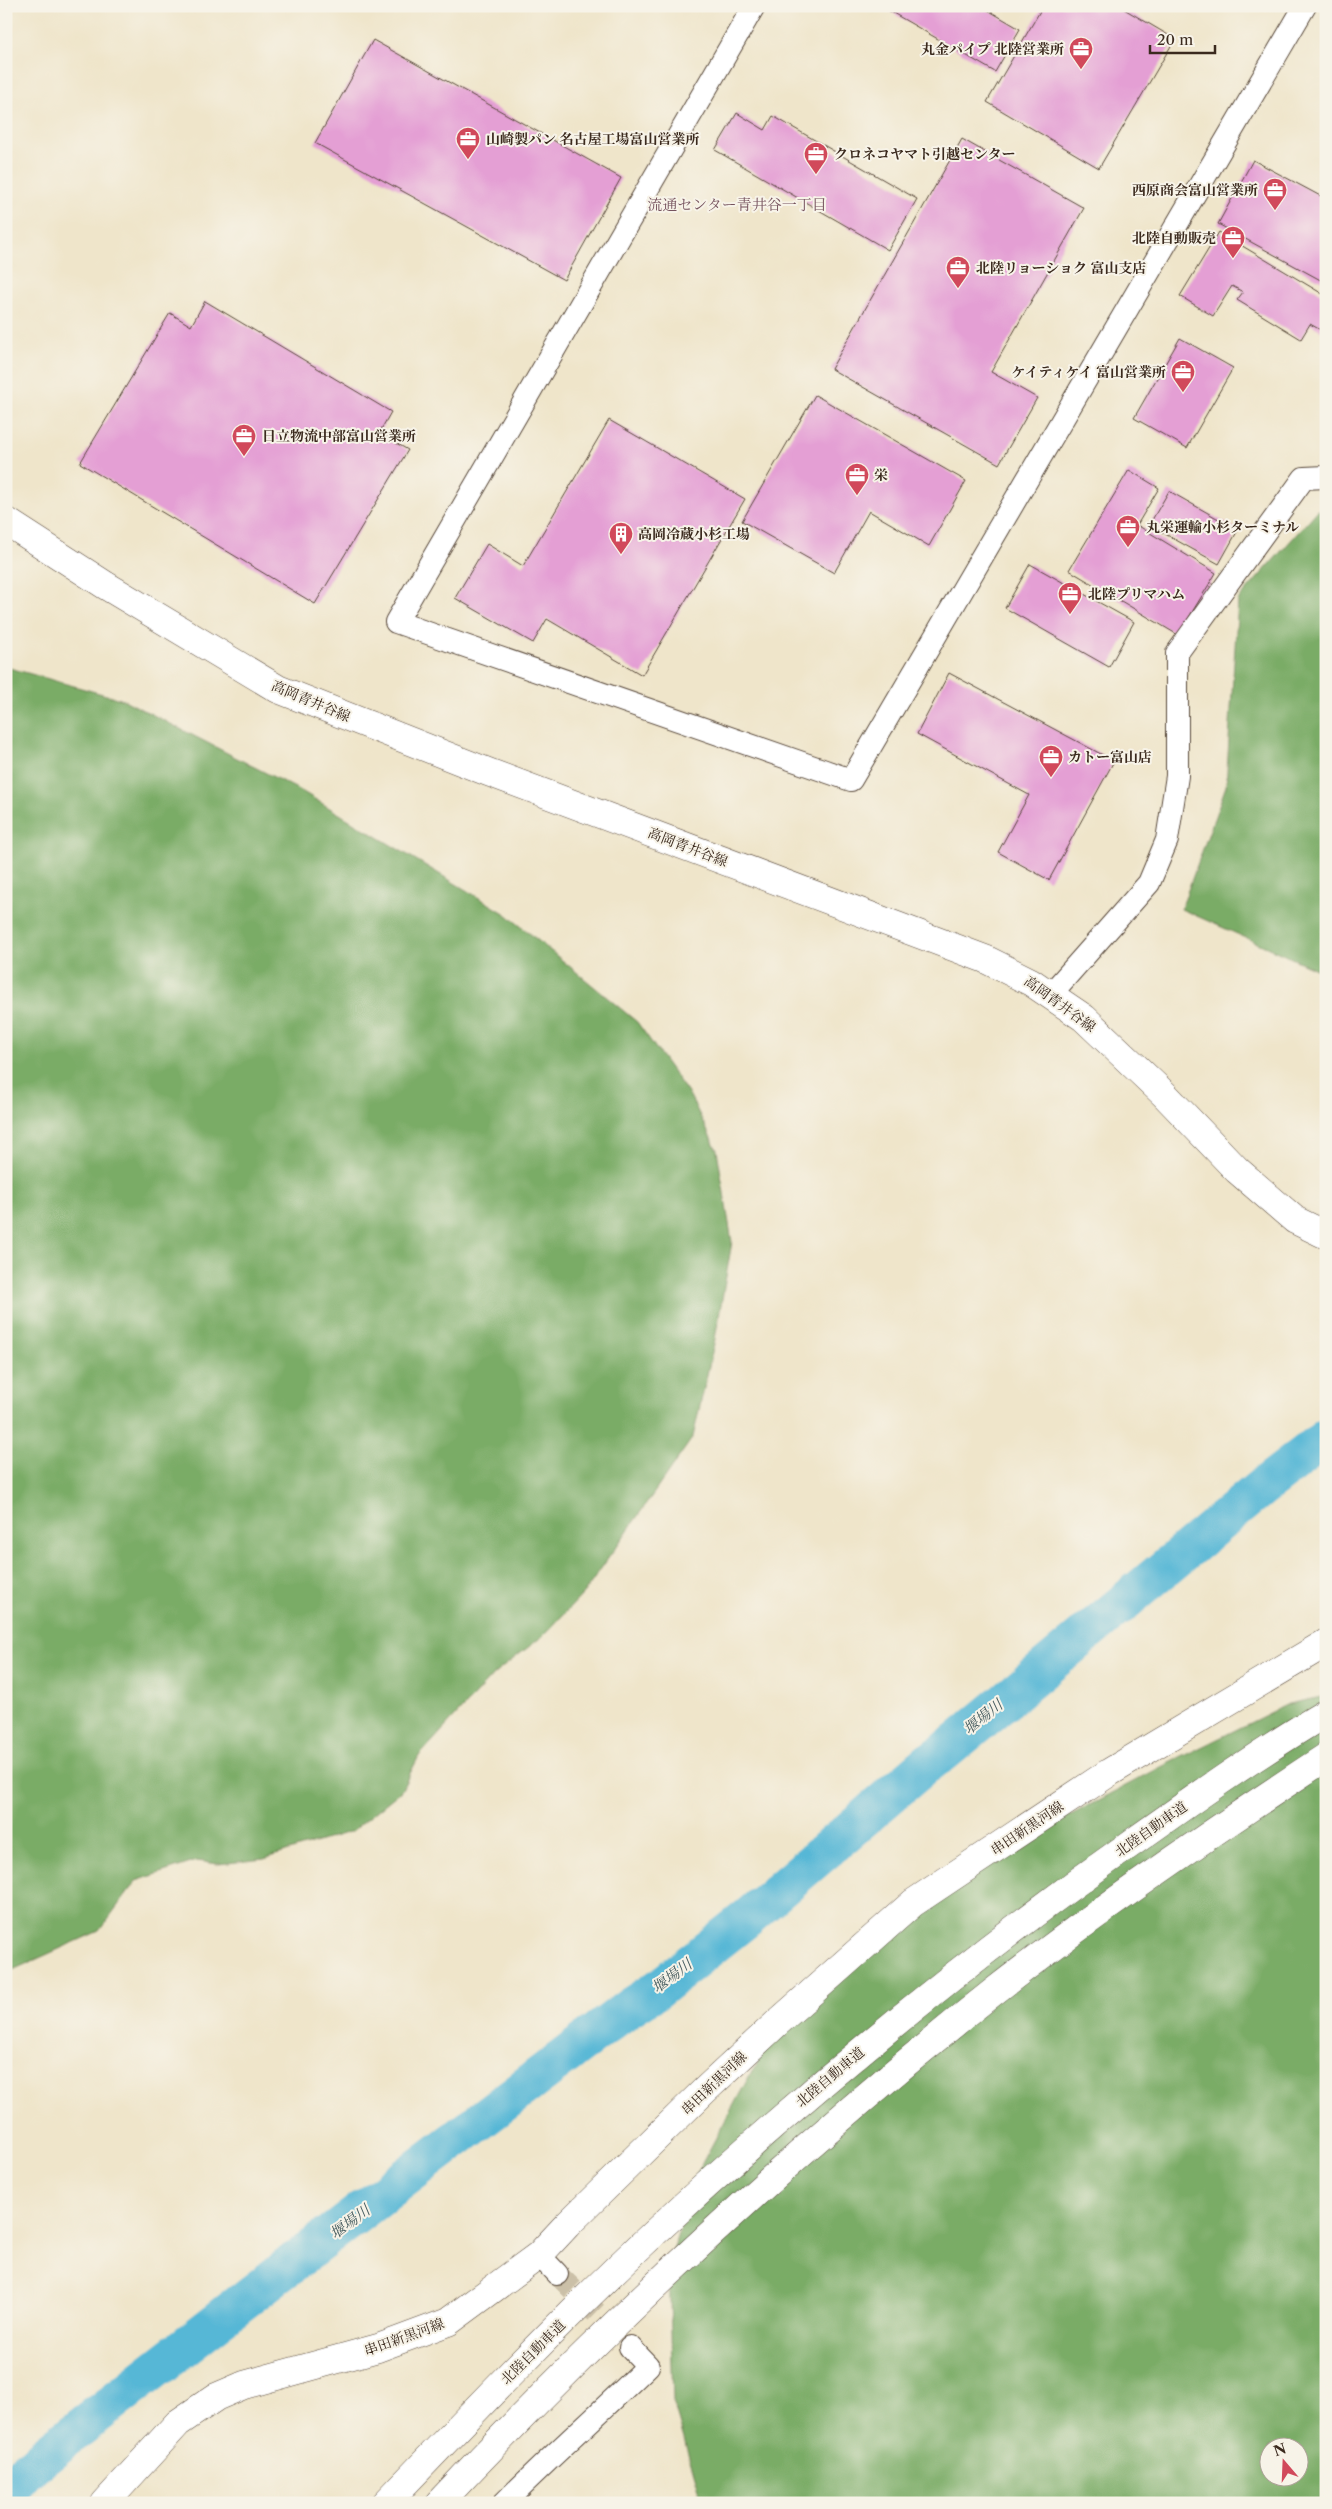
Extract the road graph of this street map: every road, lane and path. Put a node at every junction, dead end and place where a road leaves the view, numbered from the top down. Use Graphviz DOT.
graph roads {
  1 [pos="754,6"];
  2 [pos="1305,6"];
  3 [pos="1326,477"];
  4 [pos="6,521"];
  5 [pos="1050,995"];
  6 [pos="1326,1235"];
  7 [pos="1326,1643"];
  8 [pos="1326,1712"];
  9 [pos="1326,1757"];
  10 [pos="630,2347"];
  11 [pos="106,2503"];
  12 [pos="386,2503"];
  13 [pos="439,2503"];
  14 [pos="504,2503"];
  1 -- 2 [label="street"];
  3 -- 5 [label="street"];
  4 -- 5 [label="main road, 高岡青井谷線"];
  5 -- 6 [label="main road, 高岡青井谷線"];
  7 -- 11 [label="main road, 串田新黒河線"];
  8 -- 12 [label="main road, 北陸自動車道"];
  9 -- 13 [label="main road"];
  10 -- 14 [label="street"];
}
